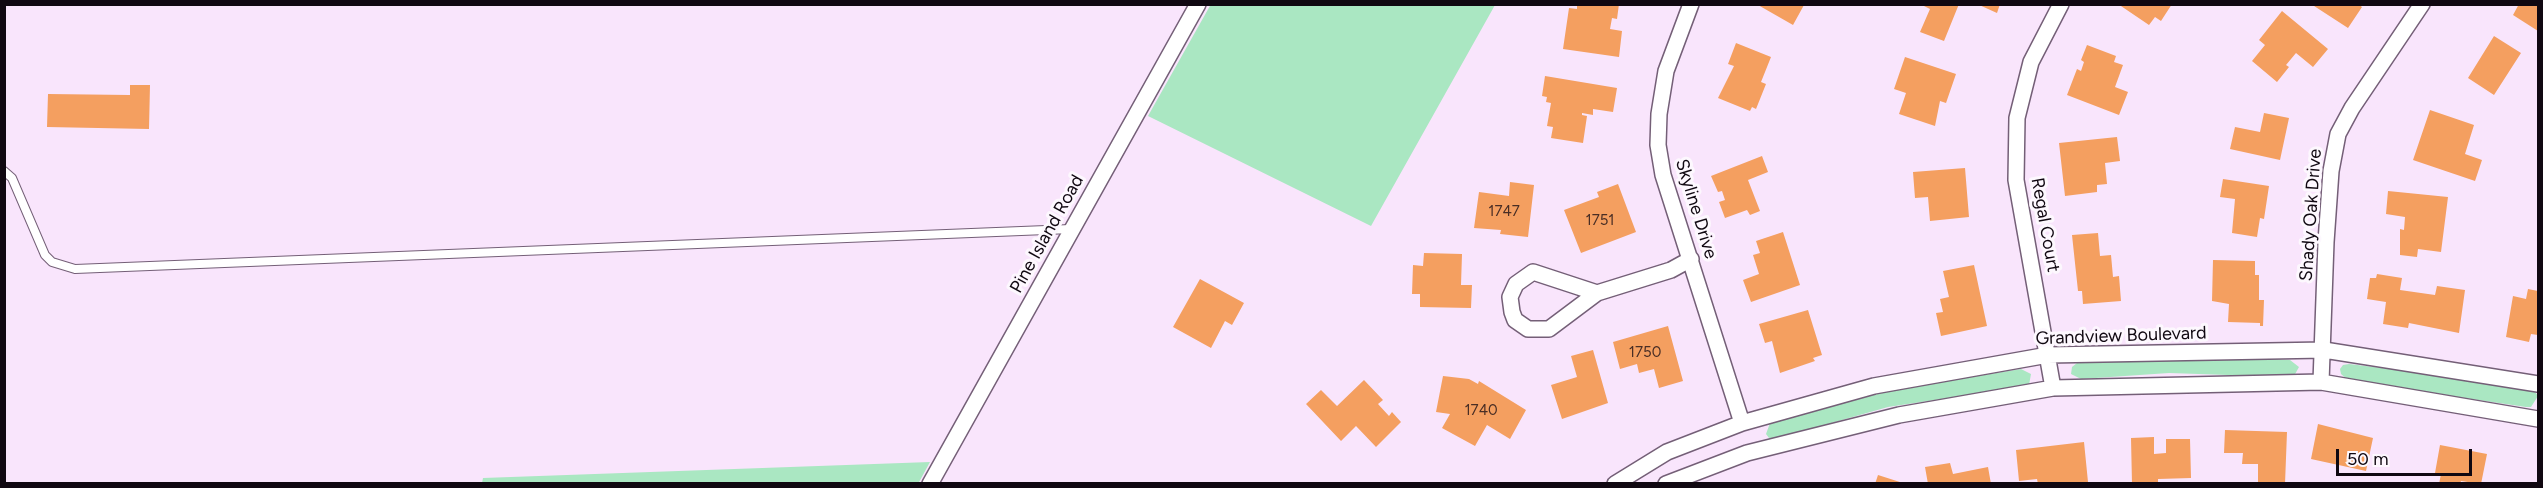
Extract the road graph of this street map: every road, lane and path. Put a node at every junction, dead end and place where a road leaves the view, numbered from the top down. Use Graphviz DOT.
graph roads {
  1 [pos="1198,4"];
  2 [pos="1691,4"];
  3 [pos="2061,4"];
  4 [pos="2422,4"];
  5 [pos="4,171"];
  6 [pos="1073,229"];
  7 [pos="1691,259"];
  8 [pos="1597,293"];
  9 [pos="2324,350"];
  10 [pos="2048,355"];
  11 [pos="2321,382"];
  12 [pos="2538,384"];
  13 [pos="2053,388"];
  14 [pos="2538,419"];
  15 [pos="1742,423"];
  16 [pos="930,483"];
  17 [pos="1616,483"];
  18 [pos="1666,483"];
  1 -- 6 [label="street, Pine Island Road"];
  2 -- 7 [label="street, Skyline Drive"];
  3 -- 10 [label="street, Regal Court"];
  4 -- 9 [label="street, Shady Oak Drive"];
  5 -- 6 [label="lane"];
  6 -- 16 [label="street, Pine Island Road"];
  7 -- 8 [label="street"];
  7 -- 15 [label="street, Skyline Drive"];
  8 -- 8 [label="street"];
  9 -- 10 [label="street, Grandview Boulevard"];
  9 -- 11 [label="street, Shady Oak Drive"];
  9 -- 12 [label="street, Grandview Boulevard"];
  10 -- 13 [label="street, Regal Court"];
  10 -- 15 [label="street, Grandview Boulevard"];
  11 -- 13 [label="street"];
  11 -- 14 [label="street"];
  13 -- 18 [label="street"];
  15 -- 17 [label="street, Grandview Boulevard"];
}
